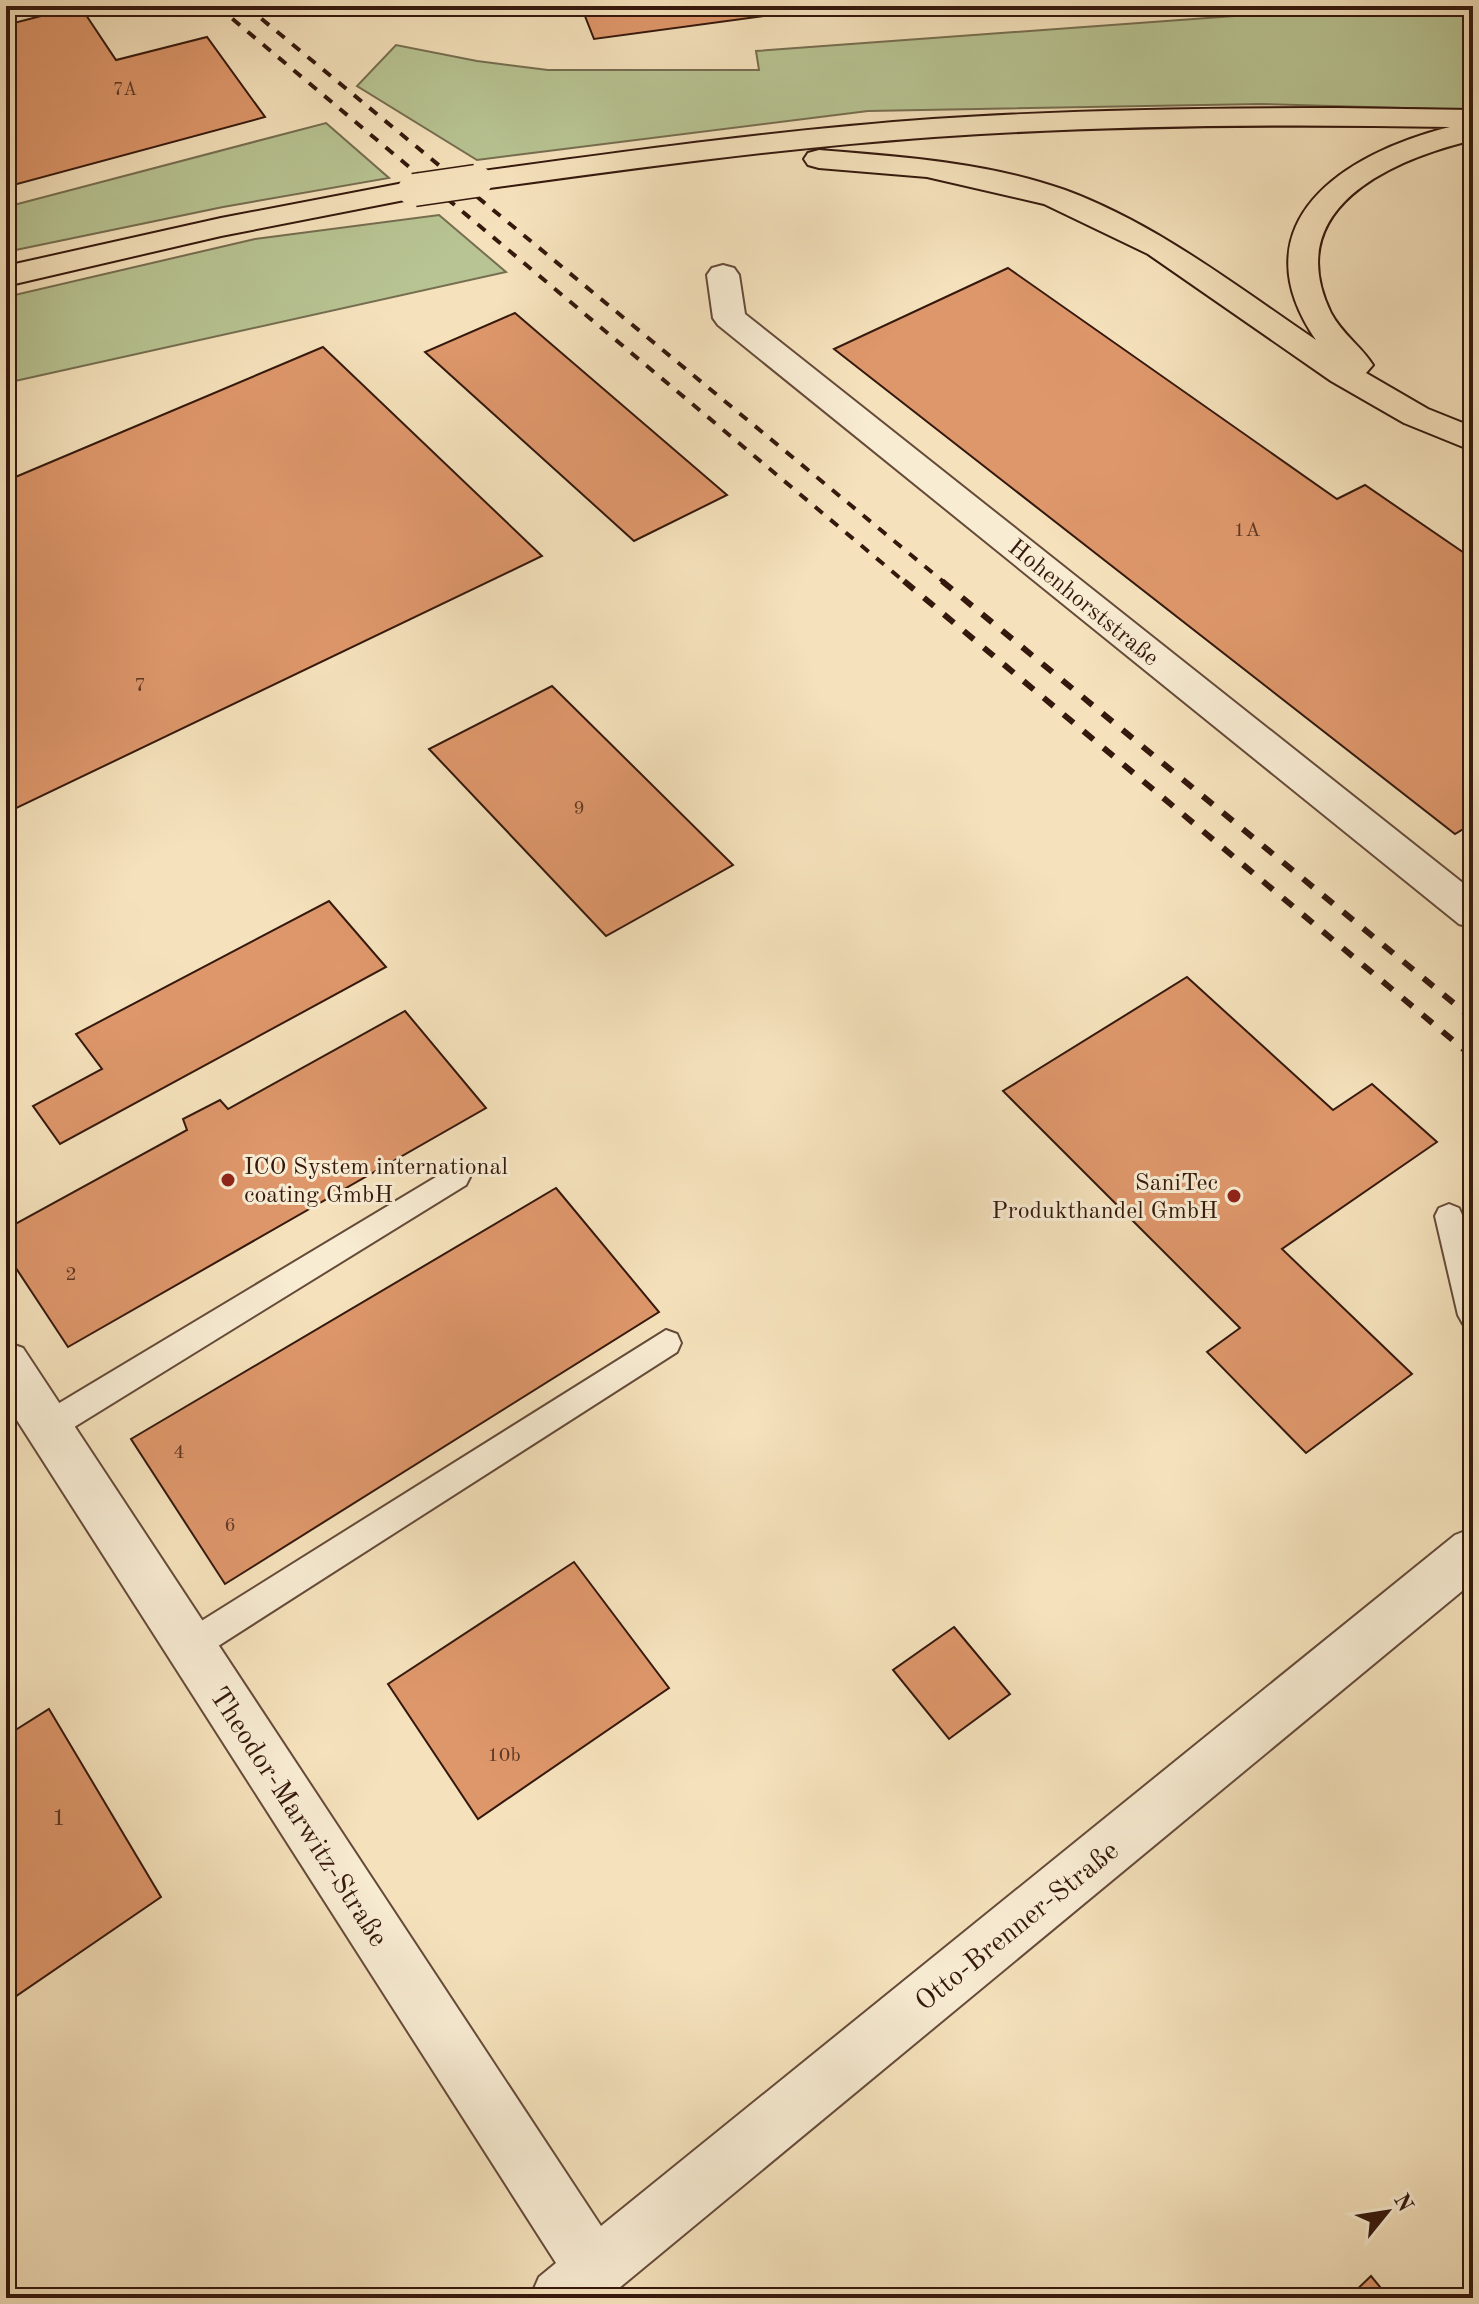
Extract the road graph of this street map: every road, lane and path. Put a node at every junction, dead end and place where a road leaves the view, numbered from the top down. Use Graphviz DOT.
graph roads {
  1 [pos="1473,119"];
  2 [pos="1473,131"];
  3 [pos="709,150"];
  4 [pos="723,275"];
  5 [pos="6,276"];
  6 [pos="1416,416"];
  7 [pos="1473,440"];
  8 [pos="1473,913"];
  9 [pos="456,1177"];
  10 [pos="1449,1216"];
  11 [pos="1473,1315"];
  12 [pos="666,1343"];
  13 [pos="6,1363"];
  14 [pos="47,1427"];
  15 [pos="1473,1551"];
  16 [pos="190,1646"];
  17 [pos="577,2284"];
  1 -- 3 [label="highway"];
  2 -- 6 [label="highway"];
  3 -- 5 [label="highway, bridge"];
  3 -- 6 [label="highway"];
  4 -- 8 [label="street, Hohenhorststraße"];
  6 -- 7 [label="highway"];
  9 -- 14 [label="lane"];
  10 -- 11 [label="lane"];
  12 -- 16 [label="lane"];
  13 -- 14 [label="street, Theodor-Marwitz-Straße"];
  14 -- 16 [label="street, Theodor-Marwitz-Straße"];
  15 -- 17 [label="street, Otto-Brenner-Straße"];
  16 -- 17 [label="street, Theodor-Marwitz-Straße"];
}
